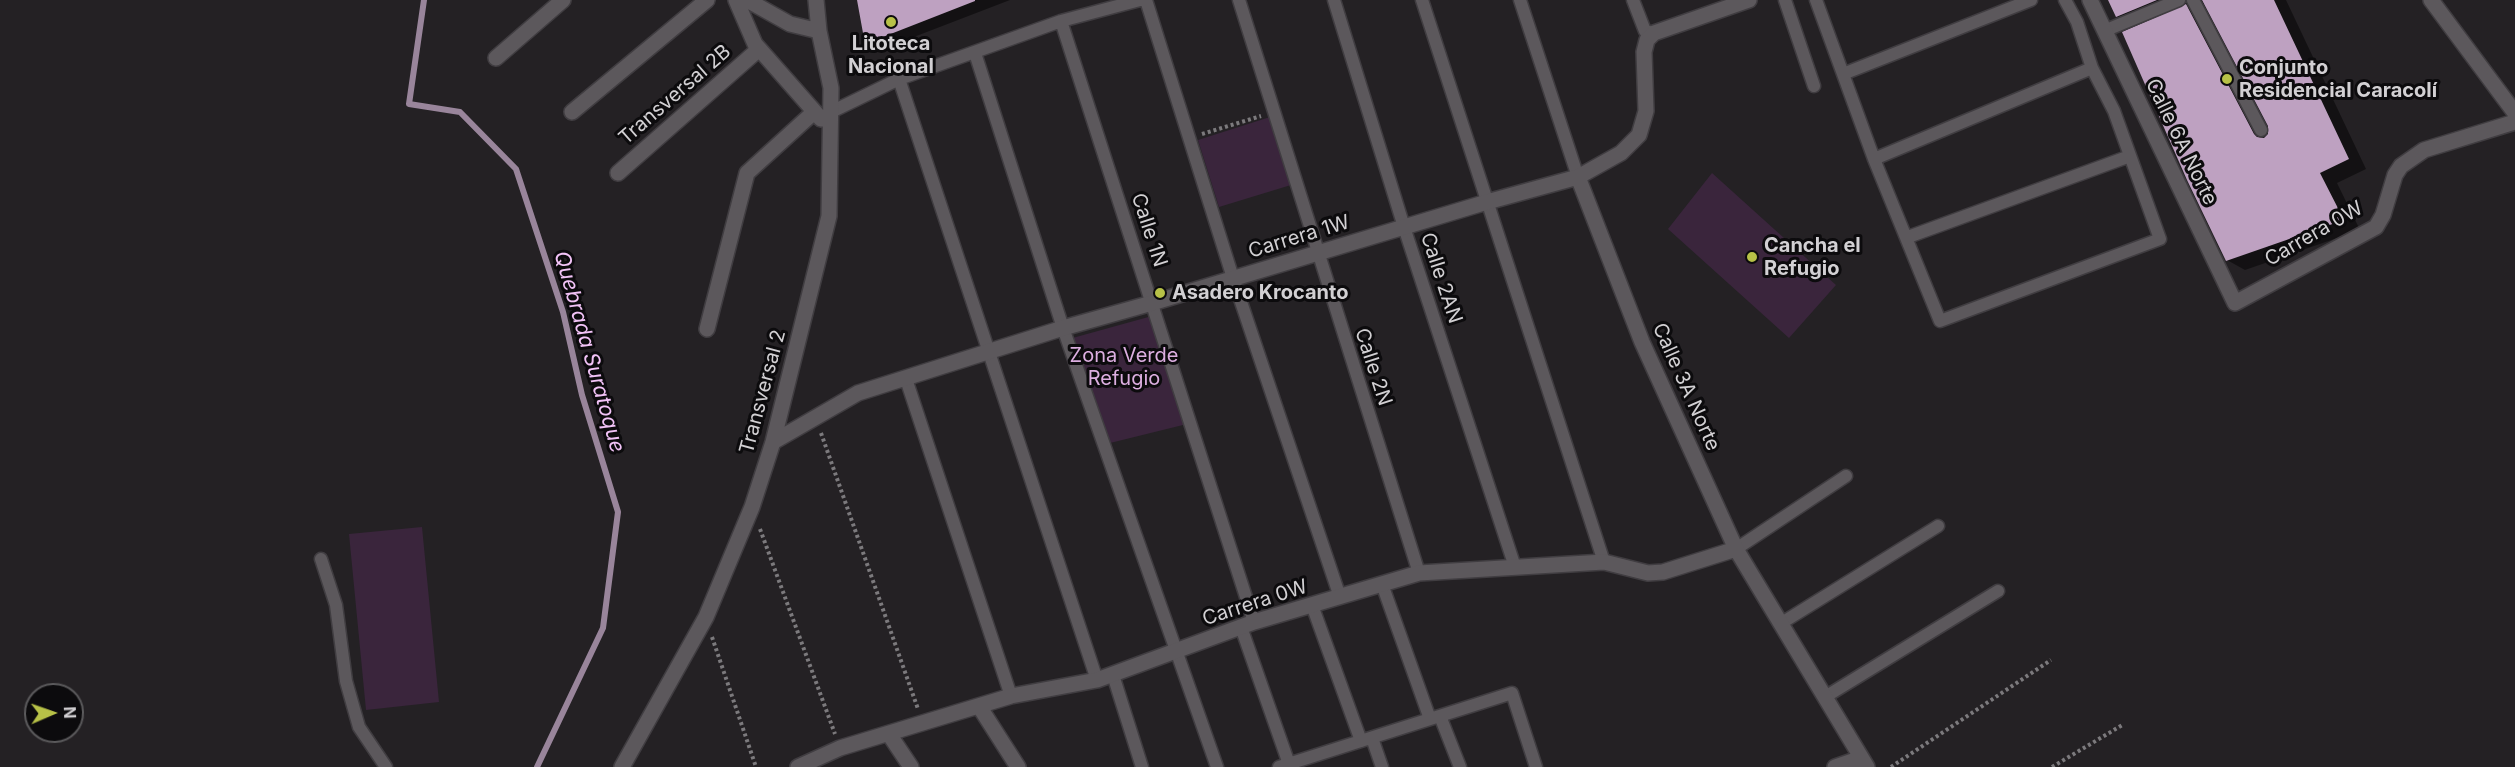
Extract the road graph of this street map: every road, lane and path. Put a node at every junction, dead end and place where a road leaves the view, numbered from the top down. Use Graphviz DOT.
graph roads {
  1 [pos="563,0"];
  2 [pos="707,0"];
  3 [pos="736,0"];
  4 [pos="747,0"];
  5 [pos="816,0"];
  6 [pos="1140,0"];
  7 [pos="1146,0"];
  8 [pos="1239,0"];
  9 [pos="1334,0"];
  10 [pos="1422,0"];
  11 [pos="1520,0"];
  12 [pos="1634,0"];
  13 [pos="1785,0"];
  14 [pos="1816,0"];
  15 [pos="2031,0"];
  16 [pos="2066,0"];
  17 [pos="2090,0"];
  18 [pos="2179,0"];
  19 [pos="2193,0"];
  20 [pos="2432,0"];
  21 [pos="1740,1"];
  22 [pos="1061,21"];
  23 [pos="819,31"];
  24 [pos="2104,31"];
  25 [pos="1654,33"];
  26 [pos="759,49"];
  27 [pos="975,53"];
  28 [pos="496,58"];
  29 [pos="2092,68"];
  30 [pos="1843,74"];
  31 [pos="899,79"];
  32 [pos="1814,86"];
  33 [pos="572,112"];
  34 [pos="814,112"];
  35 [pos="831,112"];
  36 [pos="1274,112"];
  37 [pos="2515,112"];
  38 [pos="2515,122"];
  39 [pos="830,130"];
  40 [pos="2261,130"];
  41 [pos="1189,138"];
  42 [pos="2130,156"];
  43 [pos="1874,159"];
  44 [pos="618,173"];
  45 [pos="1578,177"];
  46 [pos="1487,202"];
  47 [pos="1404,227"];
  48 [pos="1908,237"];
  49 [pos="1317,252"];
  50 [pos="1233,278"];
  51 [pos="1152,303"];
  52 [pos="2235,303"];
  53 [pos="707,328"];
  54 [pos="1063,328"];
  55 [pos="989,352"];
  56 [pos="906,379"];
  57 [pos="816,418"];
  58 [pos="773,442"];
  59 [pos="1846,476"];
  60 [pos="752,507"];
  61 [pos="1938,526"];
  62 [pos="1736,549"];
  63 [pos="321,559"];
  64 [pos="1604,562"];
  65 [pos="1515,567"];
  66 [pos="1419,573"];
  67 [pos="1382,584"];
  68 [pos="1998,591"];
  69 [pos="1340,597"];
  70 [pos="1312,605"];
  71 [pos="706,617"];
  72 [pos="1780,624"];
  73 [pos="1247,625"];
  74 [pos="1177,652"];
  75 [pos="2051,660"];
  76 [pos="1113,675"];
  77 [pos="1097,681"];
  78 [pos="1011,696"];
  79 [pos="1825,697"];
  80 [pos="980,706"];
  81 [pos="1435,717"];
  82 [pos="923,724"];
  83 [pos="2124,724"];
  84 [pos="889,734"];
  85 [pos="1366,739"];
  86 [pos="840,748"];
  87 [pos="1308,763"];
  88 [pos="1864,763"];
  89 [pos="1284,765"];
  90 [pos="386,767"];
  91 [pos="622,767"];
  92 [pos="756,767"];
  93 [pos="798,767"];
  94 [pos="910,767"];
  95 [pos="1018,767"];
  96 [pos="1142,767"];
  97 [pos="1217,767"];
  98 [pos="1382,767"];
  99 [pos="1460,767"];
  100 [pos="1536,767"];
  101 [pos="1835,767"];
  102 [pos="1891,767"];
  103 [pos="2052,767"];
  1 -- 28 [label="street"];
  2 -- 33 [label="street"];
  3 -- 26 [label="street"];
  4 -- 23 [label="street"];
  5 -- 23 [label="street, Transversal 2"];
  6 -- 22 [label="lane"];
  7 -- 41 [label="lane"];
  8 -- 36 [label="lane, Calle 2N"];
  9 -- 47 [label="lane, Calle 2AN"];
  10 -- 46 [label="lane"];
  11 -- 45 [label="lane, Calle 3A Norte"];
  12 -- 25 [label="lane"];
  13 -- 32 [label="lane"];
  14 -- 30 [label="lane"];
  15 -- 30 [label="lane"];
  16 -- 29 [label="lane"];
  17 -- 24 [label="street, Calle 6A Norte"];
  18 -- 24 [label="lane"];
  19 -- 40 [label="lane"];
  20 -- 37 [label="street"];
  21 -- 25 [label="street"];
  22 -- 27 [label="lane"];
  22 -- 51 [label="lane, Calle 1N"];
  23 -- 35 [label="street, Transversal 2"];
  24 -- 52 [label="street, Calle 6A Norte"];
  25 -- 45 [label="street, Carrera 1W"];
  26 -- 34 [label="street"];
  26 -- 44 [label="street, Transversal 2B"];
  27 -- 31 [label="lane"];
  27 -- 54 [label="lane"];
  29 -- 42 [label="lane"];
  29 -- 43 [label="lane"];
  30 -- 43 [label="lane"];
  31 -- 35 [label="lane"];
  31 -- 55 [label="lane"];
  34 -- 39 [label="street"];
  34 -- 53 [label="street"];
  35 -- 39 [label="street, Transversal 2"];
  36 -- 41 [label="path"];
  36 -- 49 [label="lane, Calle 2N"];
  38 -- 52 [label="street, Carrera 0W"];
  39 -- 58 [label="street, Transversal 2"];
  41 -- 50 [label="lane"];
  42 -- 48 [label="lane"];
  42 -- 48 [label="lane"];
  43 -- 48 [label="lane"];
  45 -- 46 [label="street, Carrera 1W"];
  45 -- 62 [label="street, Calle 3A Norte"];
  46 -- 47 [label="street, Carrera 1W"];
  46 -- 64 [label="lane"];
  47 -- 49 [label="street, Carrera 1W"];
  47 -- 65 [label="lane, Calle 2AN"];
  49 -- 50 [label="street, Carrera 1W"];
  49 -- 66 [label="lane, Calle 2N"];
  50 -- 51 [label="street, Carrera 1W"];
  50 -- 69 [label="lane"];
  51 -- 54 [label="street, Carrera 1W"];
  51 -- 73 [label="lane, Calle 1N"];
  54 -- 55 [label="street, Carrera 1W"];
  54 -- 74 [label="lane"];
  55 -- 56 [label="street, Carrera 1W"];
  55 -- 77 [label="lane"];
  56 -- 57 [label="street, Carrera 1W"];
  56 -- 78 [label="lane"];
  57 -- 58 [label="street, Carrera 1W"];
  57 -- 82 [label="path"];
  58 -- 60 [label="street, Transversal 2"];
  59 -- 62 [label="lane"];
  60 -- 71 [label="street, Transversal 2"];
  60 -- 86 [label="path"];
  61 -- 72 [label="lane"];
  62 -- 64 [label="street, Carrera 0W"];
  62 -- 72 [label="street, Calle 3A Norte"];
  63 -- 90 [label="lane"];
  64 -- 65 [label="street, Carrera 0W"];
  65 -- 66 [label="street, Carrera 0W"];
  66 -- 67 [label="street, Carrera 0W"];
  67 -- 69 [label="street, Carrera 0W"];
  67 -- 81 [label="lane"];
  68 -- 79 [label="lane"];
  69 -- 70 [label="street, Carrera 0W"];
  70 -- 73 [label="street, Carrera 0W"];
  70 -- 85 [label="lane"];
  71 -- 91 [label="street, Transversal 2"];
  71 -- 92 [label="path"];
  72 -- 79 [label="street, Calle 3A Norte"];
  73 -- 74 [label="street, Carrera 0W"];
  73 -- 89 [label="lane, Calle 1N"];
  74 -- 76 [label="street, Carrera 0W"];
  74 -- 97 [label="lane"];
  75 -- 102 [label="path"];
  76 -- 77 [label="street, Carrera 0W"];
  76 -- 96 [label="lane"];
  77 -- 78 [label="street, Carrera 0W"];
  78 -- 80 [label="street, Carrera 0W"];
  79 -- 88 [label="street, Calle 3A Norte"];
  80 -- 82 [label="street, Carrera 0W"];
  80 -- 95 [label="street"];
  81 -- 85 [label="lane"];
  81 -- 99 [label="lane"];
  81 -- 100 [label="lane"];
  82 -- 84 [label="street, Carrera 0W"];
  83 -- 103 [label="path"];
  84 -- 86 [label="street, Carrera 0W"];
  84 -- 94 [label="street"];
  85 -- 87 [label="lane"];
  85 -- 98 [label="lane"];
  86 -- 93 [label="street, Carrera 0W"];
  87 -- 89 [label="lane"];
  88 -- 101 [label="street"];
}
